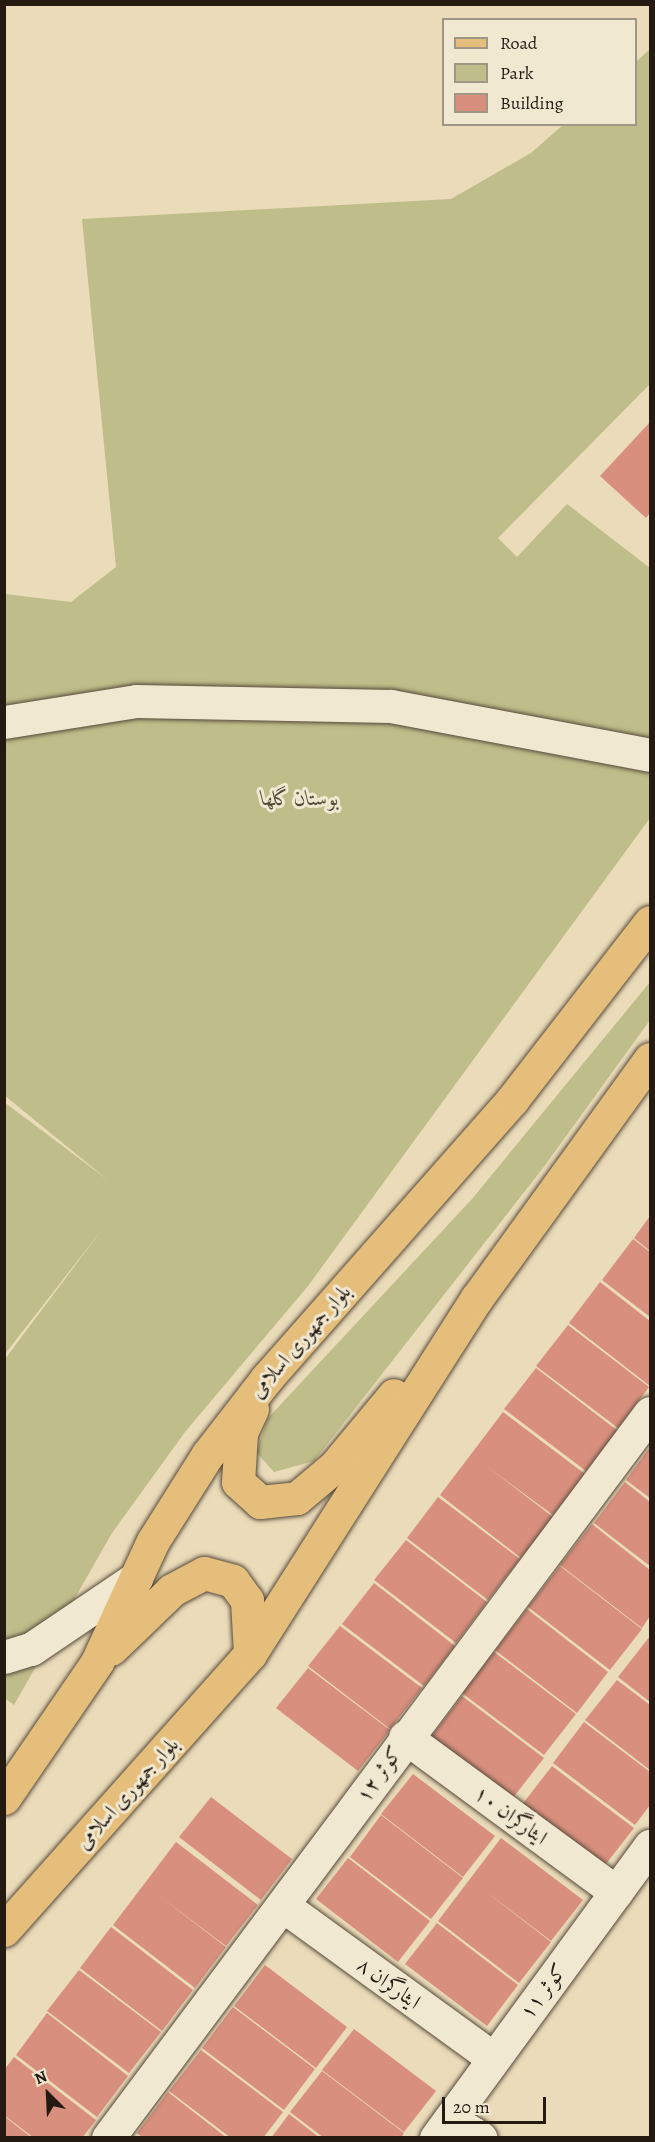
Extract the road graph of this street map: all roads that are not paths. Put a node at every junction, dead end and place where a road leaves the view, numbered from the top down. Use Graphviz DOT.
graph roads {
  1 [pos="4,722"];
  2 [pos="651,755"];
  3 [pos="651,922"];
  4 [pos="651,1059"];
  5 [pos="477,1298"];
  6 [pos="267,1378"];
  7 [pos="651,1413"];
  8 [pos="136,1578"];
  9 [pos="250,1654"];
  10 [pos="4,1657"];
  11 [pos="97,1662"];
  12 [pos="405,1737"];
  13 [pos="4,1798"];
  14 [pos="651,1846"];
  15 [pos="616,1892"];
  16 [pos="285,1907"];
  17 [pos="4,1930"];
  18 [pos="493,2058"];
  19 [pos="443,2128"];
  20 [pos="108,2138"];
  21 [pos="480,2138"];
  1 -- 2 [label="street"];
  3 -- 6 [label="main road, بلوار جمهوری اسلامی"];
  4 -- 5 [label="main road, بلوار جمهوری اسلامی"];
  5 -- 6 [label="main road"];
  5 -- 9 [label="main road, بلوار جمهوری اسلامی"];
  6 -- 8 [label="main road, بلوار جمهوری اسلامی"];
  7 -- 12 [label="street, کوثر ۱۲"];
  8 -- 10 [label="street"];
  8 -- 11 [label="main road, بلوار جمهوری اسلامی"];
  9 -- 11 [label="main road"];
  9 -- 17 [label="main road, بلوار جمهوری اسلامی"];
  11 -- 13 [label="main road, بلوار جمهوری اسلامی"];
  12 -- 15 [label="street, ایثارگران ۱۰"];
  12 -- 16 [label="street, کوثر ۱۲"];
  14 -- 15 [label="street, کوثر ۱۱"];
  15 -- 18 [label="street, کوثر ۱۱"];
  16 -- 18 [label="street, ایثارگران ۸"];
  16 -- 20 [label="street, کوثر ۱۲"];
  18 -- 19 [label="street, کوثر ۱۱"];
  19 -- 21 [label="street"];
}
